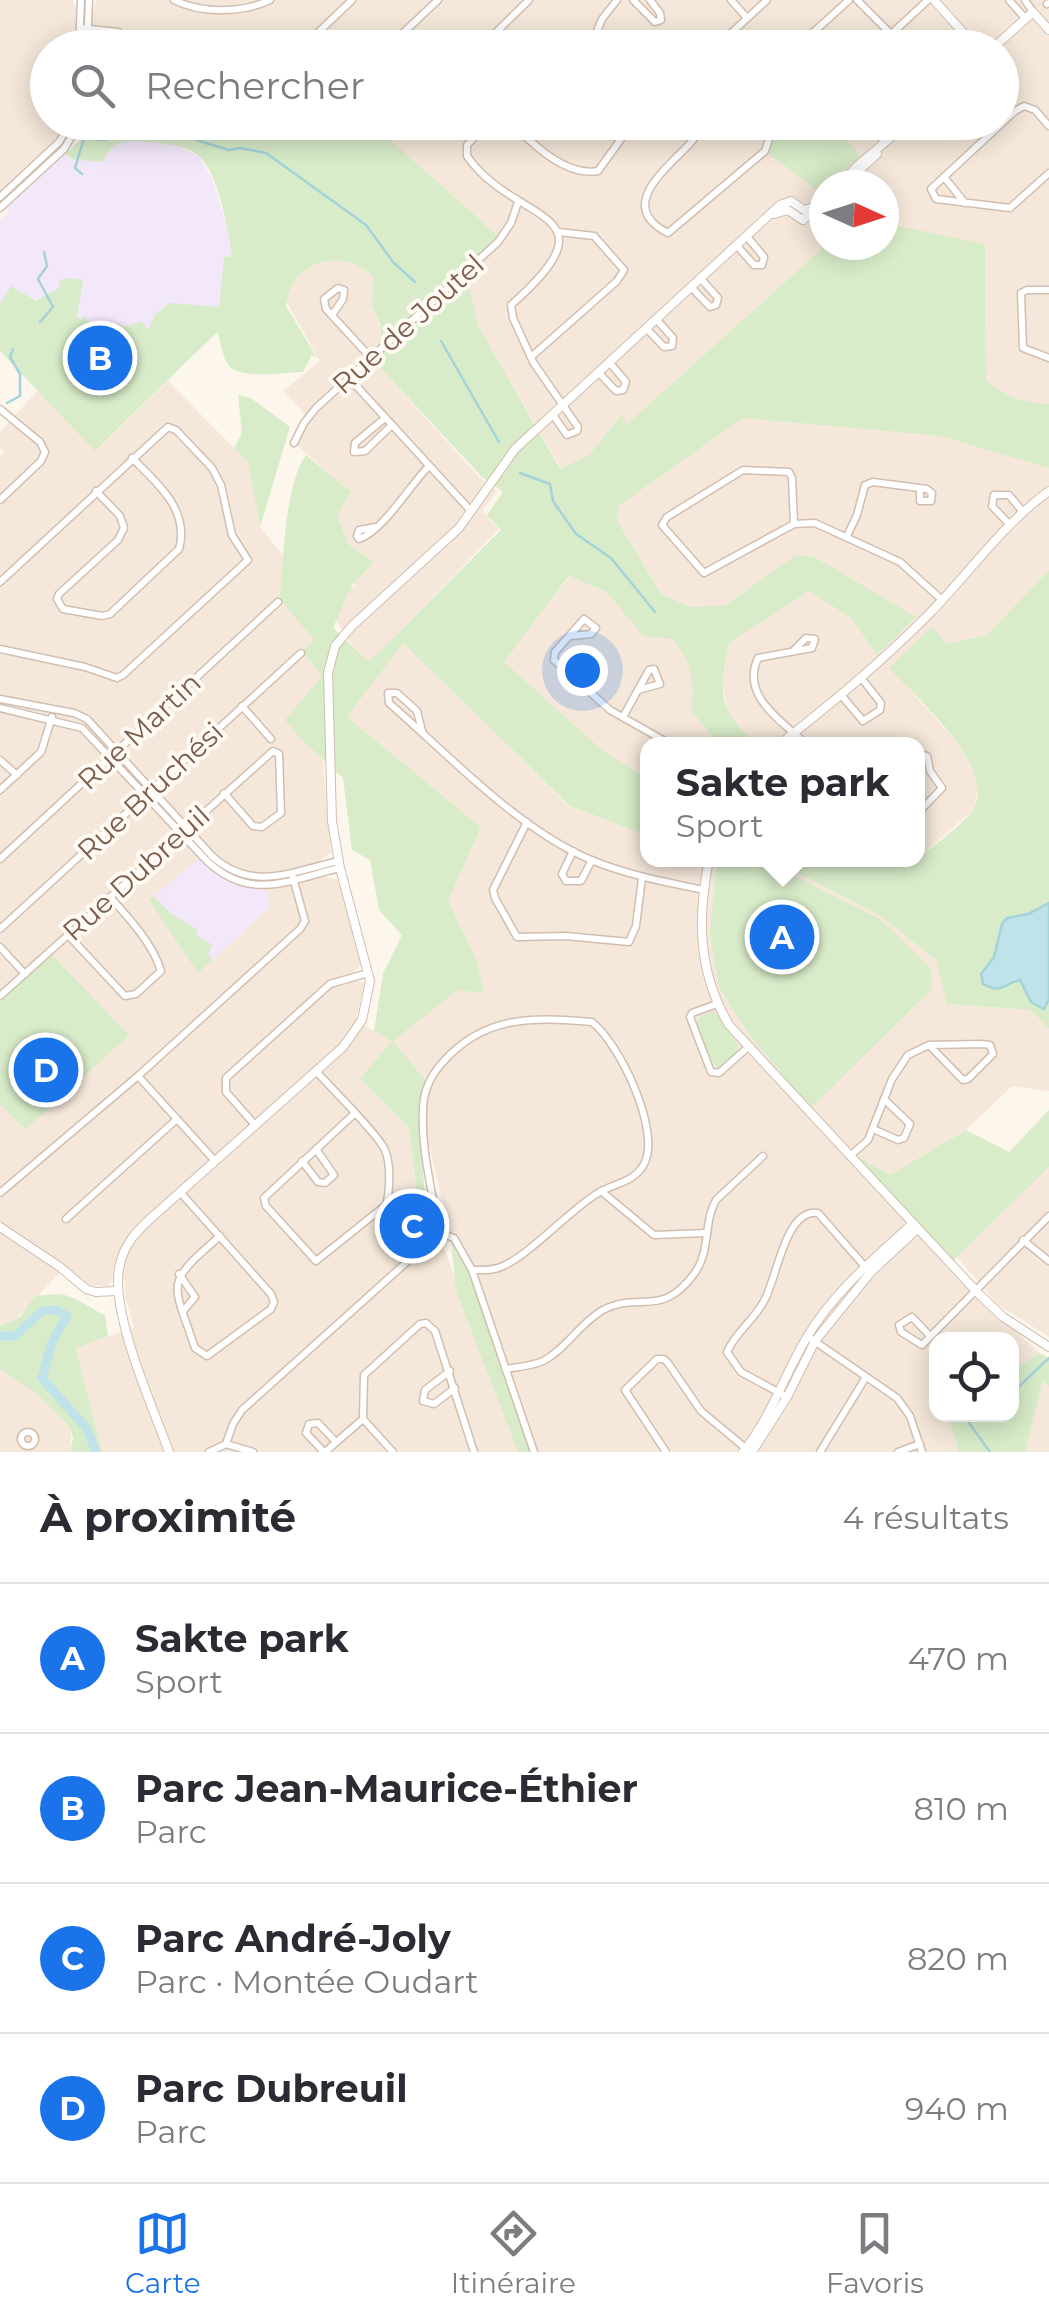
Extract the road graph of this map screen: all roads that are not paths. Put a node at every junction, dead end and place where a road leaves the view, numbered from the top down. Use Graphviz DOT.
graph roads {
  1 [pos="81,0"];
  2 [pos="89,0"];
  3 [pos="174,0"];
  4 [pos="270,0"];
  5 [pos="352,0"];
  6 [pos="438,0"];
  7 [pos="529,0"];
  8 [pos="617,0"];
  9 [pos="633,0"];
  10 [pos="650,0"];
  11 [pos="731,0"];
  12 [pos="767,0"];
  13 [pos="850,0"];
  14 [pos="858,0"];
  15 [pos="931,0"];
  16 [pos="1009,0"];
  17 [pos="1025,0"];
  18 [pos="1029,15"];
  19 [pos="747,18"];
  20 [pos="84,28"];
  21 [pos="101,30"];
  22 [pos="321,30"];
  23 [pos="406,30"];
  24 [pos="498,30"];
  25 [pos="597,30"];
  26 [pos="734,30"];
  27 [pos="816,30"];
  28 [pos="887,30"];
  29 [pos="896,30"];
  30 [pos="960,30"];
  31 [pos="1012,30"];
  32 [pos="1049,30"];
  33 [pos="1019,109"];
  34 [pos="1049,126"];
  35 [pos="59,140"];
  36 [pos="69,140"];
  37 [pos="472,140"];
  38 [pos="529,140"];
  39 [pos="620,140"];
  40 [pos="693,140"];
  41 [pos="769,140"];
  42 [pos="882,140"];
  43 [pos="890,140"];
  44 [pos="984,140"];
  45 [pos="886,144"];
  46 [pos="860,170"];
  47 [pos="1049,173"];
  48 [pos="944,177"];
  49 [pos="0,198"];
  50 [pos="518,202"];
  51 [pos="966,204"];
  52 [pos="0,207"];
  53 [pos="809,214"];
  54 [pos="559,232"];
  55 [pos="748,238"];
  56 [pos="738,247"];
  57 [pos="702,280"];
  58 [pos="692,288"];
  59 [pos="1049,290"];
  60 [pos="332,315"];
  61 [pos="657,320"];
  62 [pos="647,329"];
  63 [pos="531,357"];
  64 [pos="371,358"];
  65 [pos="1049,358"];
  66 [pos="610,363"];
  67 [pos="600,373"];
  68 [pos="349,378"];
  69 [pos="564,405"];
  70 [pos="0,409"];
  71 [pos="553,414"];
  72 [pos="385,418"];
  73 [pos="392,425"];
  74 [pos="294,444"];
  75 [pos="132,458"];
  76 [pos="430,466"];
  77 [pos="920,488"];
  78 [pos="96,491"];
  79 [pos="1049,491"];
  80 [pos="0,500"];
  81 [pos="472,511"];
  82 [pos="1023,512"];
  83 [pos="794,524"];
  84 [pos="1010,524"];
  85 [pos="376,527"];
  86 [pos="847,536"];
  87 [pos="0,582"];
  88 [pos="942,600"];
  89 [pos="278,602"];
  90 [pos="571,636"];
  91 [pos="0,649"];
  92 [pos="794,650"];
  93 [pos="301,653"];
  94 [pos="862,678"];
  95 [pos="638,690"];
  96 [pos="842,696"];
  97 [pos="0,699"];
  98 [pos="242,706"];
  99 [pos="0,708"];
  100 [pos="52,714"];
  101 [pos="623,716"];
  102 [pos="422,731"];
  103 [pos="795,733"];
  104 [pos="658,737"];
  105 [pos="790,737"];
  106 [pos="799,737"];
  107 [pos="272,740"];
  108 [pos="114,754"];
  109 [pos="925,756"];
  110 [pos="0,760"];
  111 [pos="925,769"];
  112 [pos="930,770"];
  113 [pos="17,775"];
  114 [pos="0,790"];
  115 [pos="149,792"];
  116 [pos="224,793"];
  117 [pos="925,806"];
  118 [pos="527,822"];
  119 [pos="184,830"];
  120 [pos="574,851"];
  121 [pos="0,860"];
  122 [pos="592,860"];
  123 [pos="339,864"];
  124 [pos="707,867"];
  125 [pos="293,877"];
  126 [pos="642,878"];
  127 [pos="704,890"];
  128 [pos="110,897"];
  129 [pos="0,929"];
  130 [pos="68,935"];
  131 [pos="0,947"];
  132 [pos="368,972"];
  133 [pos="25,974"];
  134 [pos="0,996"];
  135 [pos="717,1004"];
  136 [pos="929,1045"];
  137 [pos="747,1048"];
  138 [pos="316,1071"];
  139 [pos="138,1076"];
  140 [pos="884,1099"];
  141 [pos="354,1114"];
  142 [pos="178,1119"];
  143 [pos="255,1125"];
  144 [pos="873,1129"];
  145 [pos="316,1149"];
  146 [pos="763,1156"];
  147 [pos="849,1157"];
  148 [pos="215,1161"];
  149 [pos="302,1162"];
  150 [pos="601,1190"];
  151 [pos="180,1192"];
  152 [pos="0,1193"];
  153 [pos="1049,1216"];
  154 [pos="66,1219"];
  155 [pos="0,1227"];
  156 [pos="914,1227"];
  157 [pos="439,1233"];
  158 [pos="707,1233"];
  159 [pos="220,1236"];
  160 [pos="1024,1240"];
  161 [pos="1049,1261"];
  162 [pos="472,1270"];
  163 [pos="868,1270"];
  164 [pos="179,1274"];
  165 [pos="118,1291"];
  166 [pos="976,1292"];
  167 [pos="183,1311"];
  168 [pos="934,1332"];
  169 [pos="930,1336"];
  170 [pos="811,1338"];
  171 [pos="1049,1346"];
  172 [pos="505,1369"];
  173 [pos="450,1371"];
  174 [pos="866,1377"];
  175 [pos="456,1388"];
  176 [pos="783,1396"];
  177 [pos="363,1419"];
  178 [pos="336,1442"];
  179 [pos="23,1444"];
  180 [pos="226,1444"];
  181 [pos="921,1448"];
  182 [pos="748,1451"];
  183 [pos="15,1452"];
  184 [pos="169,1452"];
  185 [pos="209,1452"];
  186 [pos="252,1452"];
  187 [pos="324,1452"];
  188 [pos="393,1452"];
  189 [pos="474,1452"];
  190 [pos="534,1452"];
  191 [pos="666,1452"];
  192 [pos="820,1452"];
  193 [pos="898,1452"];
  1 -- 20 [label="street"];
  2 -- 20 [label="street"];
  3 -- 4 [label="street"];
  5 -- 22 [label="street"];
  6 -- 23 [label="street"];
  7 -- 24 [label="street"];
  8 -- 25 [label="street"];
  9 -- 10 [label="street"];
  11 -- 19 [label="street"];
  12 -- 19 [label="street"];
  13 -- 27 [label="street"];
  14 -- 28 [label="street"];
  15 -- 29 [label="street"];
  15 -- 30 [label="street"];
  16 -- 18 [label="street"];
  17 -- 18 [label="street"];
  18 -- 31 [label="street"];
  18 -- 32 [label="street"];
  19 -- 26 [label="street"];
  20 -- 21 [label="street"];
  33 -- 34 [label="street"];
  35 -- 49 [label="street"];
  36 -- 52 [label="street"];
  37 -- 50 [label="street"];
  38 -- 39 [label="street"];
  40 -- 41 [label="street"];
  42 -- 45 [label="street"];
  43 -- 45 [label="street"];
  44 -- 48 [label="street"];
  45 -- 46 [label="street"];
  47 -- 51 [label="street"];
  48 -- 51 [label="street"];
  48 -- 51 [label="street"];
  50 -- 54 [label="street"];
  50 -- 64 [label="street, Rue de Joutel"];
  53 -- 55 [label="street"];
  54 -- 63 [label="street"];
  54 -- 63 [label="street"];
  55 -- 56 [label="street"];
  55 -- 56 [label="street"];
  56 -- 57 [label="street"];
  57 -- 58 [label="street"];
  57 -- 58 [label="street"];
  58 -- 61 [label="street"];
  59 -- 65 [label="street"];
  60 -- 64 [label="street"];
  61 -- 62 [label="street"];
  61 -- 62 [label="street"];
  62 -- 66 [label="street"];
  63 -- 69 [label="street"];
  64 -- 68 [label="street, Rue de Joutel"];
  66 -- 67 [label="street"];
  66 -- 67 [label="street"];
  67 -- 69 [label="street"];
  68 -- 72 [label="street"];
  68 -- 74 [label="street, Rue de Joutel"];
  69 -- 71 [label="street"];
  69 -- 71 [label="street"];
  70 -- 80 [label="street"];
  71 -- 81 [label="street"];
  72 -- 73 [label="street"];
  72 -- 73 [label="street"];
  73 -- 76 [label="street"];
  75 -- 78 [label="street"];
  75 -- 78 [label="street"];
  75 -- 91 [label="street"];
  76 -- 81 [label="street"];
  76 -- 85 [label="street"];
  77 -- 86 [label="street"];
  78 -- 87 [label="street"];
  79 -- 82 [label="street"];
  81 -- 123 [label="street"];
  82 -- 84 [label="street"];
  82 -- 84 [label="street"];
  83 -- 83 [label="street"];
  83 -- 86 [label="street"];
  84 -- 88 [label="street"];
  86 -- 88 [label="street"];
  88 -- 94 [label="street"];
  89 -- 108 [label="street, Rue Martin"];
  90 -- 101 [label="street"];
  92 -- 103 [label="street"];
  93 -- 98 [label="street, Rue Bruchési"];
  94 -- 96 [label="street"];
  94 -- 96 [label="street"];
  95 -- 101 [label="street"];
  96 -- 103 [label="street"];
  97 -- 100 [label="street"];
  98 -- 107 [label="street"];
  98 -- 115 [label="street, Rue Bruchési"];
  99 -- 100 [label="street"];
  100 -- 108 [label="street"];
  100 -- 113 [label="street"];
  101 -- 104 [label="street"];
  102 -- 102 [label="street"];
  102 -- 118 [label="street"];
  103 -- 105 [label="street"];
  103 -- 106 [label="street"];
  108 -- 115 [label="street"];
  108 -- 121 [label="street, Rue Martin"];
  109 -- 112 [label="street"];
  110 -- 113 [label="street"];
  111 -- 112 [label="street"];
  112 -- 117 [label="street"];
  113 -- 114 [label="street"];
  115 -- 119 [label="street"];
  115 -- 129 [label="street, Rue Bruchési"];
  116 -- 116 [label="street, Rue Dubreuil"];
  116 -- 119 [label="street, Rue Dubreuil"];
  118 -- 120 [label="street"];
  118 -- 126 [label="street"];
  119 -- 125 [label="street"];
  119 -- 128 [label="street, Rue Dubreuil"];
  120 -- 122 [label="street"];
  120 -- 122 [label="street"];
  122 -- 126 [label="street"];
  123 -- 125 [label="street"];
  123 -- 132 [label="street"];
  124 -- 127 [label="street"];
  125 -- 139 [label="street"];
  126 -- 127 [label="street"];
  127 -- 135 [label="street"];
  128 -- 130 [label="street, Rue Dubreuil"];
  128 -- 130 [label="street"];
  130 -- 133 [label="street, Rue Dubreuil"];
  131 -- 133 [label="street"];
  132 -- 138 [label="street"];
  132 -- 143 [label="street"];
  133 -- 134 [label="street, Rue Dubreuil"];
  135 -- 137 [label="street"];
  135 -- 137 [label="street"];
  136 -- 136 [label="street"];
  136 -- 140 [label="street"];
  137 -- 147 [label="street"];
  138 -- 141 [label="street"];
  138 -- 143 [label="street"];
  139 -- 142 [label="street"];
  139 -- 152 [label="street"];
  140 -- 144 [label="street"];
  140 -- 144 [label="street"];
  141 -- 145 [label="street"];
  141 -- 149 [label="street"];
  142 -- 148 [label="street"];
  142 -- 154 [label="street"];
  143 -- 148 [label="street"];
  144 -- 147 [label="street"];
  145 -- 149 [label="street"];
  145 -- 149 [label="street"];
  146 -- 158 [label="street"];
  147 -- 156 [label="street"];
  148 -- 151 [label="street"];
  150 -- 157 [label="street"];
  150 -- 158 [label="street"];
  150 -- 162 [label="street"];
  151 -- 159 [label="street"];
  151 -- 165 [label="street"];
  153 -- 160 [label="street"];
  155 -- 165 [label="street"];
  156 -- 163 [label="street"];
  156 -- 166 [label="street"];
  157 -- 162 [label="street"];
  157 -- 180 [label="street"];
  158 -- 172 [label="street"];
  159 -- 164 [label="street"];
  159 -- 167 [label="street"];
  160 -- 161 [label="street"];
  160 -- 166 [label="street"];
  162 -- 172 [label="street"];
  163 -- 170 [label="street"];
  163 -- 176 [label="street"];
  164 -- 167 [label="street"];
  164 -- 167 [label="street"];
  165 -- 184 [label="street"];
  166 -- 168 [label="street"];
  166 -- 171 [label="street"];
  169 -- 169 [label="street"];
  170 -- 174 [label="street"];
  170 -- 176 [label="street"];
  172 -- 190 [label="street"];
  173 -- 175 [label="street"];
  173 -- 175 [label="street"];
  173 -- 177 [label="street"];
  174 -- 181 [label="street"];
  174 -- 192 [label="street"];
  175 -- 189 [label="street"];
  176 -- 182 [label="street"];
  177 -- 178 [label="street"];
  177 -- 188 [label="street"];
  178 -- 187 [label="street"];
  178 -- 187 [label="street"];
  179 -- 183 [label="street"];
  180 -- 185 [label="street"];
  180 -- 186 [label="street"];
  181 -- 193 [label="street"];
  182 -- 191 [label="street"];
}
